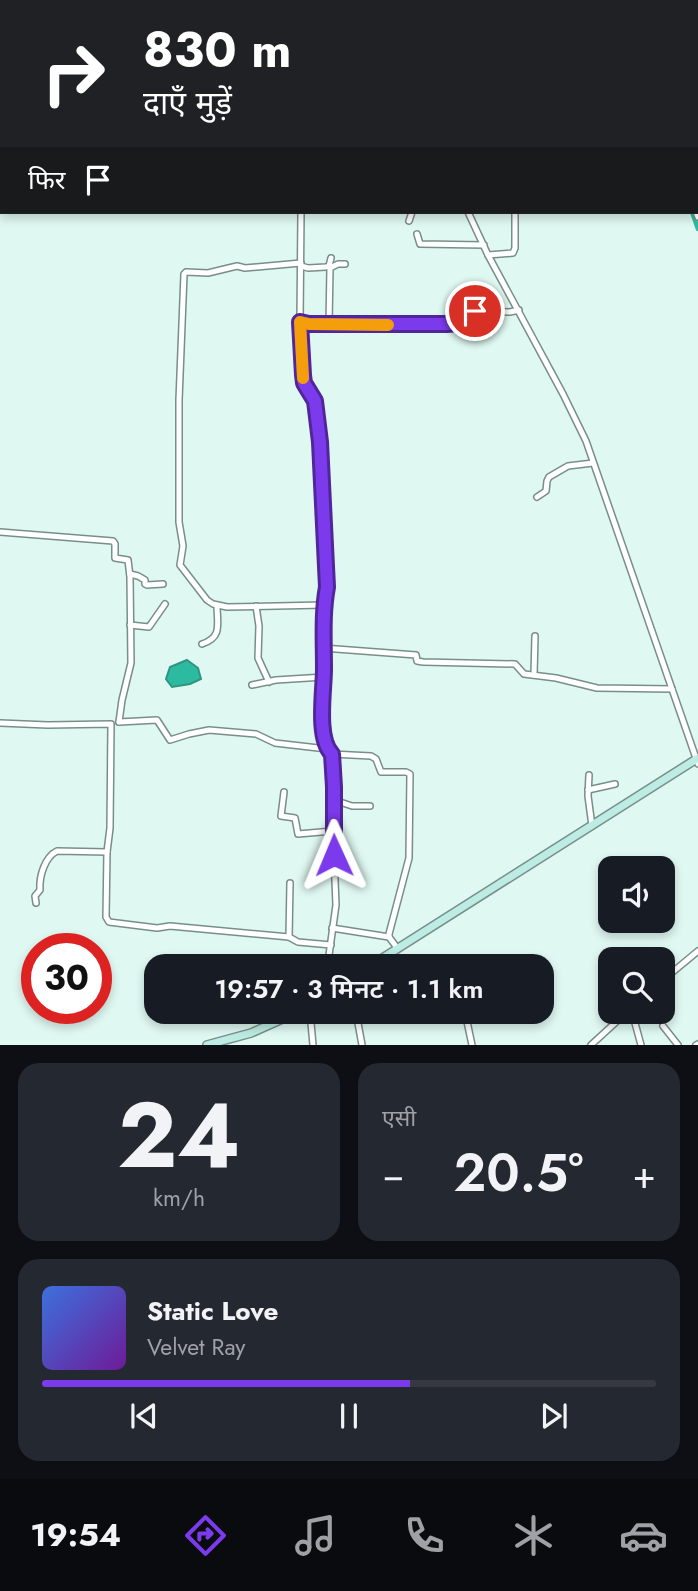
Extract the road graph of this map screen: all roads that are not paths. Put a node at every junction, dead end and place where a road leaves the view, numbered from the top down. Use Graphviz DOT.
graph roads {
  1 [pos="301,214"];
  2 [pos="412,214"];
  3 [pos="469,214"];
  4 [pos="515,214"];
  5 [pos="410,221"];
  6 [pos="418,234"];
  7 [pos="484,245"];
  8 [pos="488,255"];
  9 [pos="331,258"];
  10 [pos="345,264"];
  11 [pos="301,265"];
  12 [pos="519,310"];
  13 [pos="300,322"];
  14 [pos="329,324"];
  15 [pos="593,463"];
  16 [pos="537,497"];
  17 [pos="0,532"];
  18 [pos="130,574"];
  19 [pos="163,584"];
  20 [pos="165,604"];
  21 [pos="217,605"];
  22 [pos="324,605"];
  23 [pos="256,606"];
  24 [pos="130,625"];
  25 [pos="535,636"];
  26 [pos="202,644"];
  27 [pos="323,648"];
  28 [pos="534,675"];
  29 [pos="324,677"];
  30 [pos="269,682"];
  31 [pos="252,685"];
  32 [pos="671,689"];
  33 [pos="119,722"];
  34 [pos="0,723"];
  35 [pos="111,724"];
  36 [pos="329,751"];
  37 [pos="697,760"];
  38 [pos="589,775"];
  39 [pos="615,784"];
  40 [pos="588,790"];
  41 [pos="284,792"];
  42 [pos="334,800"];
  43 [pos="370,806"];
  44 [pos="592,826"];
  45 [pos="333,831"];
  46 [pos="107,852"];
  47 [pos="290,883"];
  48 [pos="36,903"];
  49 [pos="332,928"];
  50 [pos="289,937"];
  51 [pos="389,937"];
  52 [pos="331,945"];
  53 [pos="398,949"];
  54 [pos="698,951"];
  55 [pos="329,954"];
  56 [pos="391,954"];
  57 [pos="675,970"];
  58 [pos="271,1024"];
  59 [pos="311,1024"];
  60 [pos="358,1024"];
  61 [pos="468,1024"];
  62 [pos="616,1024"];
  63 [pos="634,1024"];
  64 [pos="663,1026"];
  65 [pos="207,1045"];
  66 [pos="313,1045"];
  67 [pos="362,1045"];
  68 [pos="472,1045"];
  69 [pos="591,1045"];
  70 [pos="641,1045"];
  71 [pos="678,1045"];
  1 -- 11 [label="street"];
  2 -- 5 [label="street"];
  3 -- 7 [label="street"];
  4 -- 8 [label="street"];
  6 -- 7 [label="street"];
  7 -- 8 [label="street"];
  8 -- 12 [label="street"];
  9 -- 11 [label="street"];
  10 -- 14 [label="street"];
  11 -- 13 [label="street"];
  11 -- 21 [label="street"];
  12 -- 14 [label="street"];
  12 -- 15 [label="street"];
  13 -- 14 [label="street"];
  13 -- 22 [label="street"];
  15 -- 16 [label="street"];
  15 -- 32 [label="street"];
  17 -- 18 [label="street"];
  18 -- 19 [label="street"];
  18 -- 24 [label="street"];
  20 -- 24 [label="street"];
  21 -- 23 [label="street"];
  21 -- 26 [label="street"];
  22 -- 23 [label="street"];
  22 -- 27 [label="street"];
  23 -- 30 [label="street"];
  24 -- 33 [label="street"];
  25 -- 28 [label="street"];
  27 -- 28 [label="street"];
  27 -- 29 [label="street"];
  28 -- 32 [label="street"];
  29 -- 30 [label="street"];
  29 -- 36 [label="street"];
  30 -- 31 [label="street"];
  32 -- 37 [label="street"];
  33 -- 35 [label="street"];
  33 -- 36 [label="street"];
  34 -- 35 [label="street"];
  35 -- 46 [label="street"];
  36 -- 42 [label="street"];
  36 -- 51 [label="street"];
  37 -- 44 [label="street"];
  38 -- 40 [label="street"];
  39 -- 40 [label="street"];
  40 -- 44 [label="street"];
  41 -- 45 [label="street"];
  42 -- 43 [label="street"];
  42 -- 45 [label="street"];
  44 -- 53 [label="street"];
  45 -- 49 [label="street"];
  46 -- 48 [label="street"];
  46 -- 50 [label="street"];
  47 -- 50 [label="street"];
  49 -- 51 [label="street"];
  49 -- 52 [label="street"];
  50 -- 52 [label="street"];
  51 -- 53 [label="street"];
  52 -- 55 [label="street"];
  53 -- 56 [label="street"];
  54 -- 57 [label="street"];
  58 -- 65 [label="street"];
  59 -- 66 [label="street"];
  60 -- 67 [label="street"];
  61 -- 68 [label="street"];
  62 -- 69 [label="street"];
  63 -- 70 [label="street"];
  64 -- 71 [label="street"];
}
